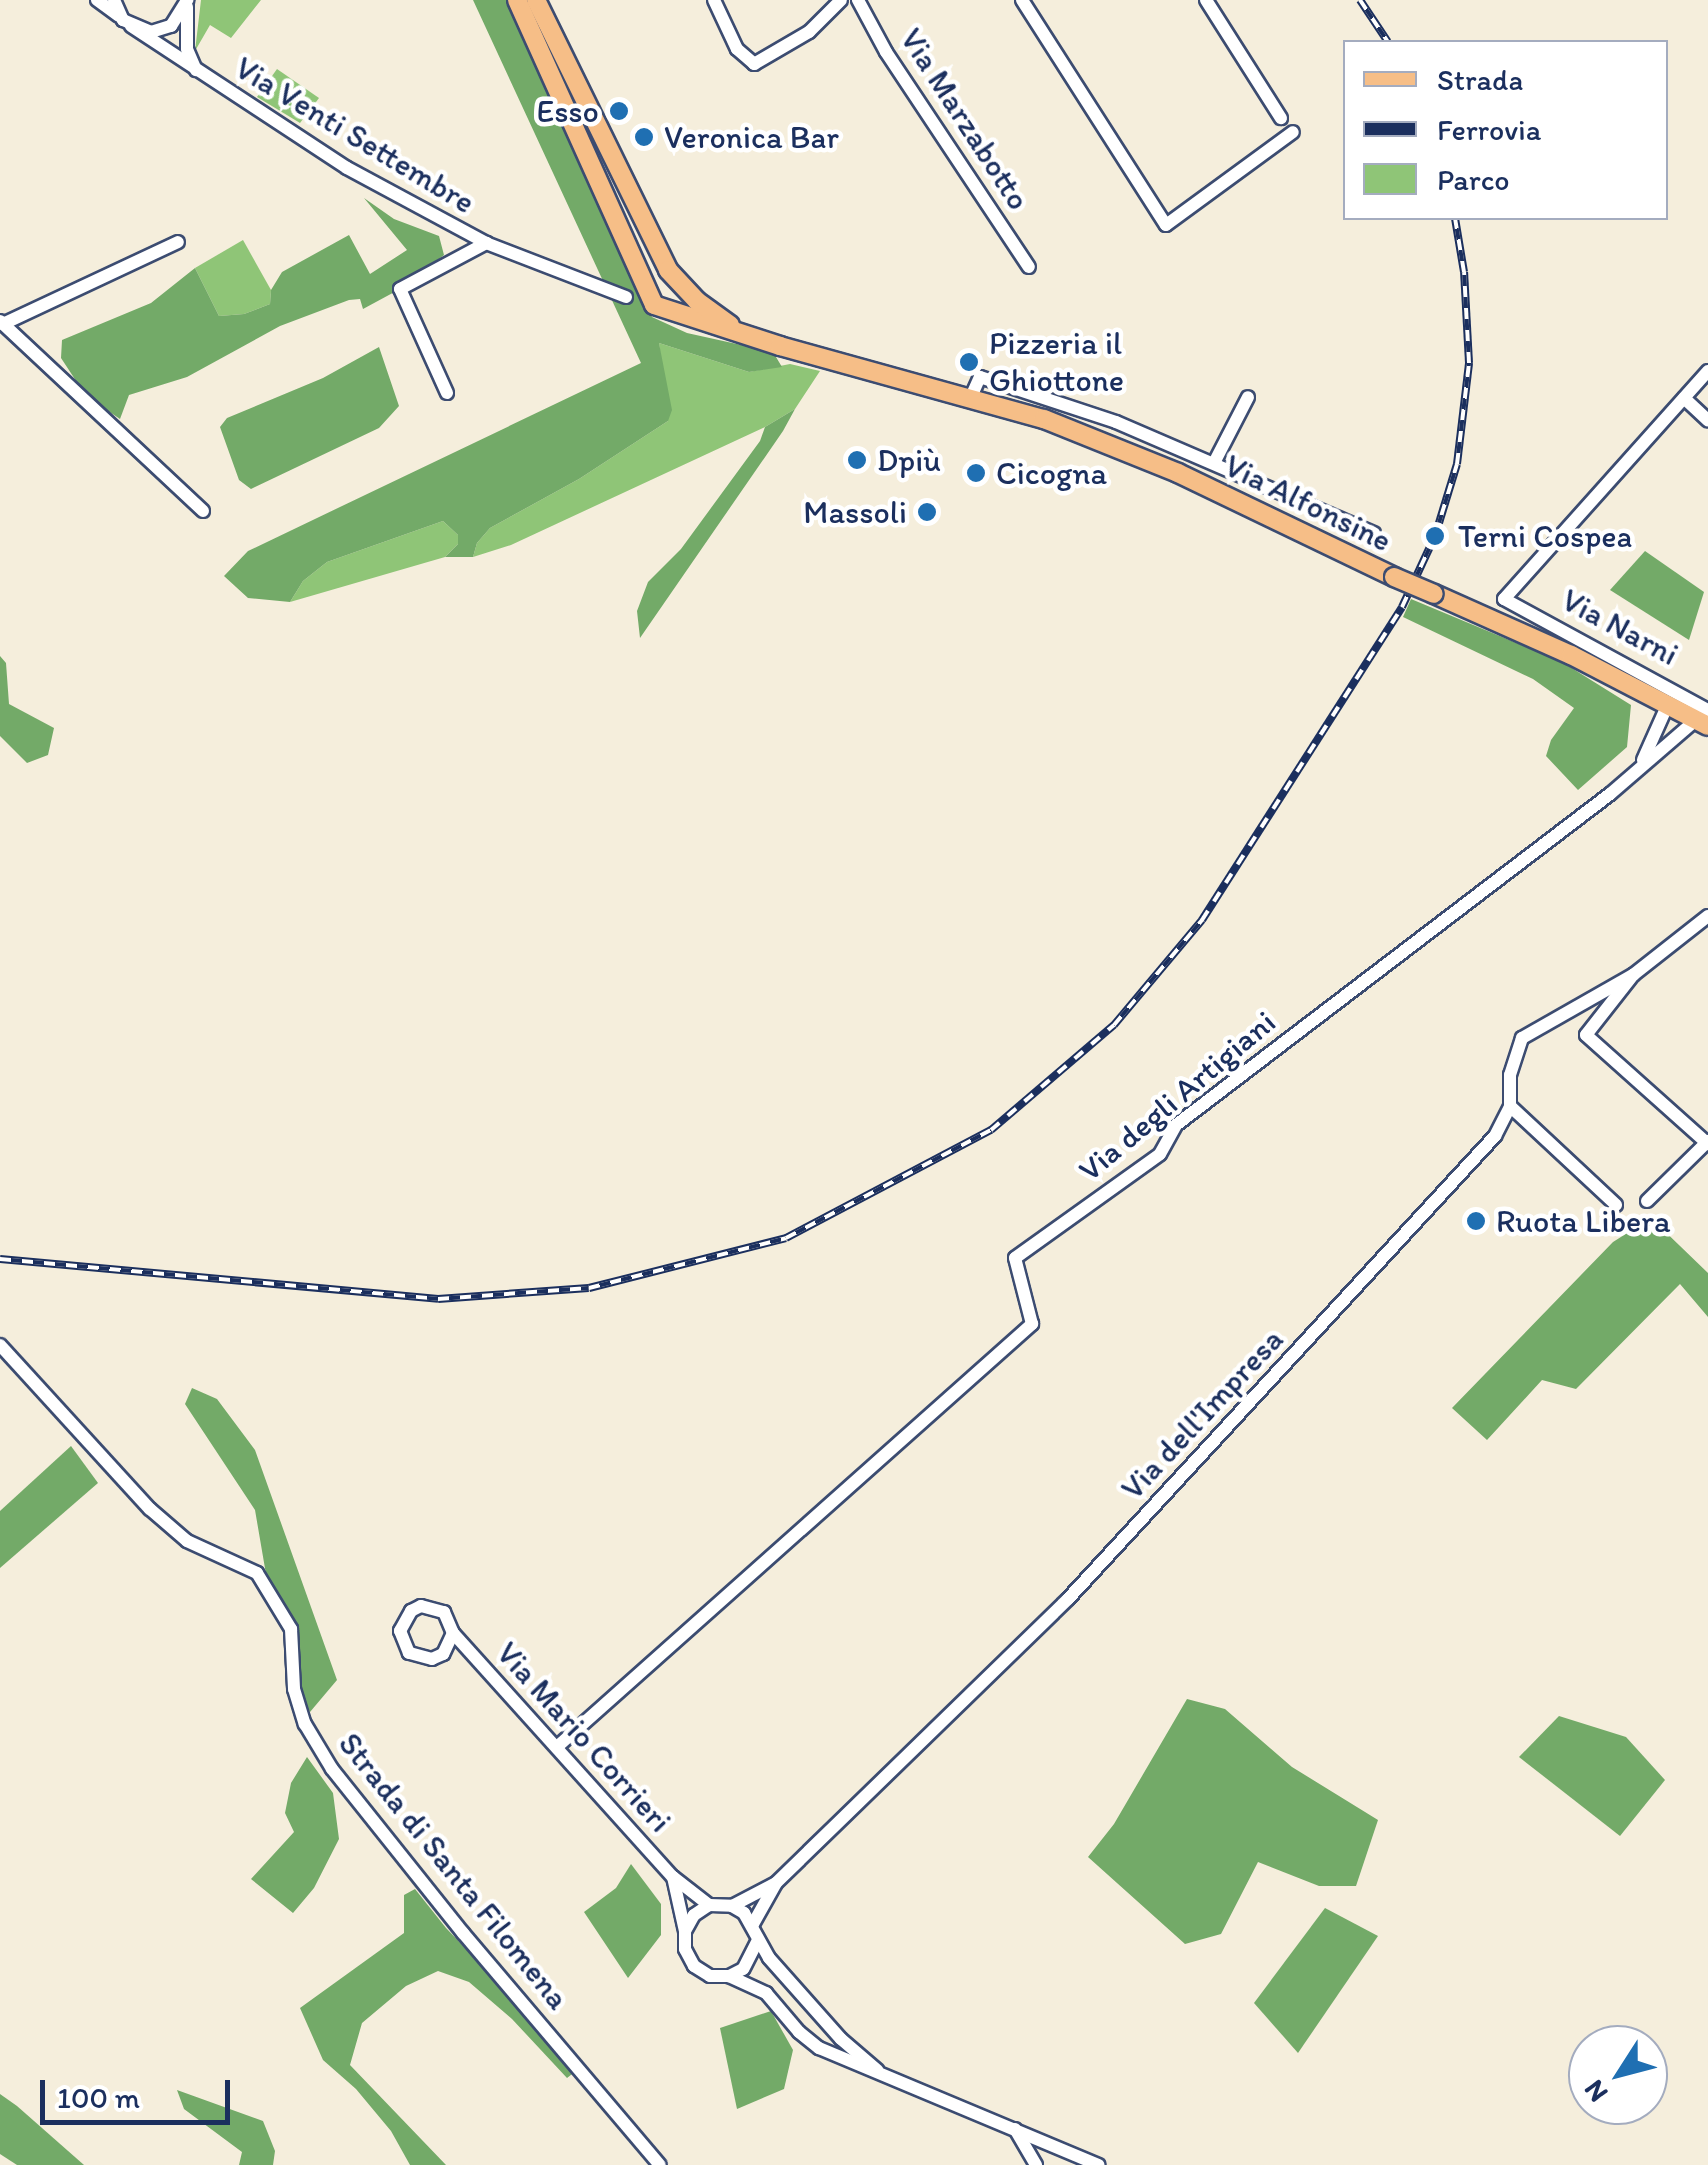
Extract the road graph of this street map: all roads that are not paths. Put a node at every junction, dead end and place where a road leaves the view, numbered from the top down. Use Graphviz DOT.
graph roads {
  1 [pos="97,0"];
  2 [pos="114,0"];
  3 [pos="187,0"];
  4 [pos="517,0"];
  5 [pos="536,0"];
  6 [pos="714,0"];
  7 [pos="841,0"];
  8 [pos="858,0"];
  9 [pos="1022,0"];
  10 [pos="1206,0"];
  11 [pos="127,23"];
  12 [pos="197,72"];
  13 [pos="1282,118"];
  14 [pos="1292,132"];
  15 [pos="178,242"];
  16 [pos="486,243"];
  17 [pos="1029,267"];
  18 [pos="668,270"];
  19 [pos="634,291"];
  20 [pos="2,322"];
  21 [pos="742,334"];
  22 [pos="1708,371"];
  23 [pos="447,392"];
  24 [pos="971,397"];
  25 [pos="1248,397"];
  26 [pos="1684,398"];
  27 [pos="1708,420"];
  28 [pos="1214,462"];
  29 [pos="203,511"];
  30 [pos="1374,533"];
  31 [pos="1668,704"];
  32 [pos="1704,718"];
  33 [pos="1642,762"];
  34 [pos="1708,916"];
  35 [pos="1634,975"];
  36 [pos="1510,1106"];
  37 [pos="1708,1143"];
  38 [pos="1647,1201"];
  39 [pos="1616,1205"];
  40 [pos="0,1344"];
  41 [pos="453,1633"];
  42 [pos="558,1746"];
  43 [pos="673,1877"];
  44 [pos="776,1883"];
  45 [pos="709,1906"];
  46 [pos="732,1906"];
  47 [pos="753,1924"];
  48 [pos="685,1931"];
  49 [pos="757,1942"];
  50 [pos="729,1976"];
  51 [pos="816,2012"];
  52 [pos="799,2032"];
  53 [pos="877,2070"];
  54 [pos="1015,2129"];
  55 [pos="660,2165"];
  56 [pos="1036,2165"];
  57 [pos="1099,2165"];
  1 -- 11 [label="street, Via Venti Settembre"];
  2 -- 11 [label="street"];
  3 -- 11 [label="street, Via Venti Settembre"];
  3 -- 12 [label="street, Via Venti Settembre"];
  4 -- 19 [label="main road"];
  5 -- 18 [label="main road, Via Alfonsine"];
  6 -- 7 [label="street"];
  8 -- 17 [label="street, Via Marzabotto"];
  9 -- 14 [label="street"];
  10 -- 13 [label="street"];
  11 -- 12 [label="street, Via Venti Settembre"];
  12 -- 16 [label="street, Via Venti Settembre"];
  15 -- 20 [label="street"];
  16 -- 19 [label="street, Via Venti Settembre"];
  16 -- 23 [label="street, Via Venti Settembre"];
  18 -- 19 [label="street"];
  18 -- 21 [label="main road, Via Alfonsine"];
  19 -- 21 [label="main road, Via Alfonsine"];
  20 -- 29 [label="street"];
  21 -- 24 [label="main road, Via Alfonsine"];
  22 -- 26 [label="street"];
  24 -- 28 [label="street, Via Alfonsine"];
  24 -- 31 [label="main road, Via Alfonsine, bridge"];
  25 -- 28 [label="street, Via Alfonsine"];
  26 -- 27 [label="street"];
  26 -- 32 [label="street, Via Narni"];
  28 -- 30 [label="street, Via Alfonsine"];
  31 -- 32 [label="main road, Via Narni"];
  31 -- 33 [label="street, Via degli Artigiani"];
  32 -- 33 [label="street, Via degli Artigiani"];
  33 -- 42 [label="street, Via degli Artigiani"];
  34 -- 35 [label="street"];
  35 -- 36 [label="street, Via dell'Impresa"];
  35 -- 37 [label="street"];
  36 -- 39 [label="street"];
  36 -- 44 [label="street, Via dell'Impresa"];
  37 -- 38 [label="street"];
  40 -- 55 [label="street, Strada di Santa Filomena"];
  41 -- 41 [label="street, Via Mario Corrieri"];
  41 -- 42 [label="street, Via Mario Corrieri"];
  42 -- 43 [label="street, Via Mario Corrieri"];
  43 -- 45 [label="street, Via Mario Corrieri"];
  43 -- 48 [label="street, Via Mario Corrieri"];
  44 -- 46 [label="street, Via dell'Impresa"];
  44 -- 47 [label="street, Via dell'Impresa"];
  45 -- 46 [label="street"];
  45 -- 48 [label="street"];
  46 -- 47 [label="street"];
  47 -- 49 [label="street, Via Mario Corrieri"];
  48 -- 50 [label="street, Via Mario Corrieri"];
  49 -- 50 [label="street"];
  49 -- 51 [label="street, Via Mario Corrieri"];
  50 -- 52 [label="street, Via Mario Corrieri"];
  51 -- 52 [label="street"];
  51 -- 53 [label="street, Via Mario Corrieri"];
  52 -- 53 [label="street, Via Mario Corrieri"];
  53 -- 54 [label="street, Via Mario Corrieri"];
  54 -- 56 [label="street"];
  54 -- 57 [label="street, Via Mario Corrieri"];
}
